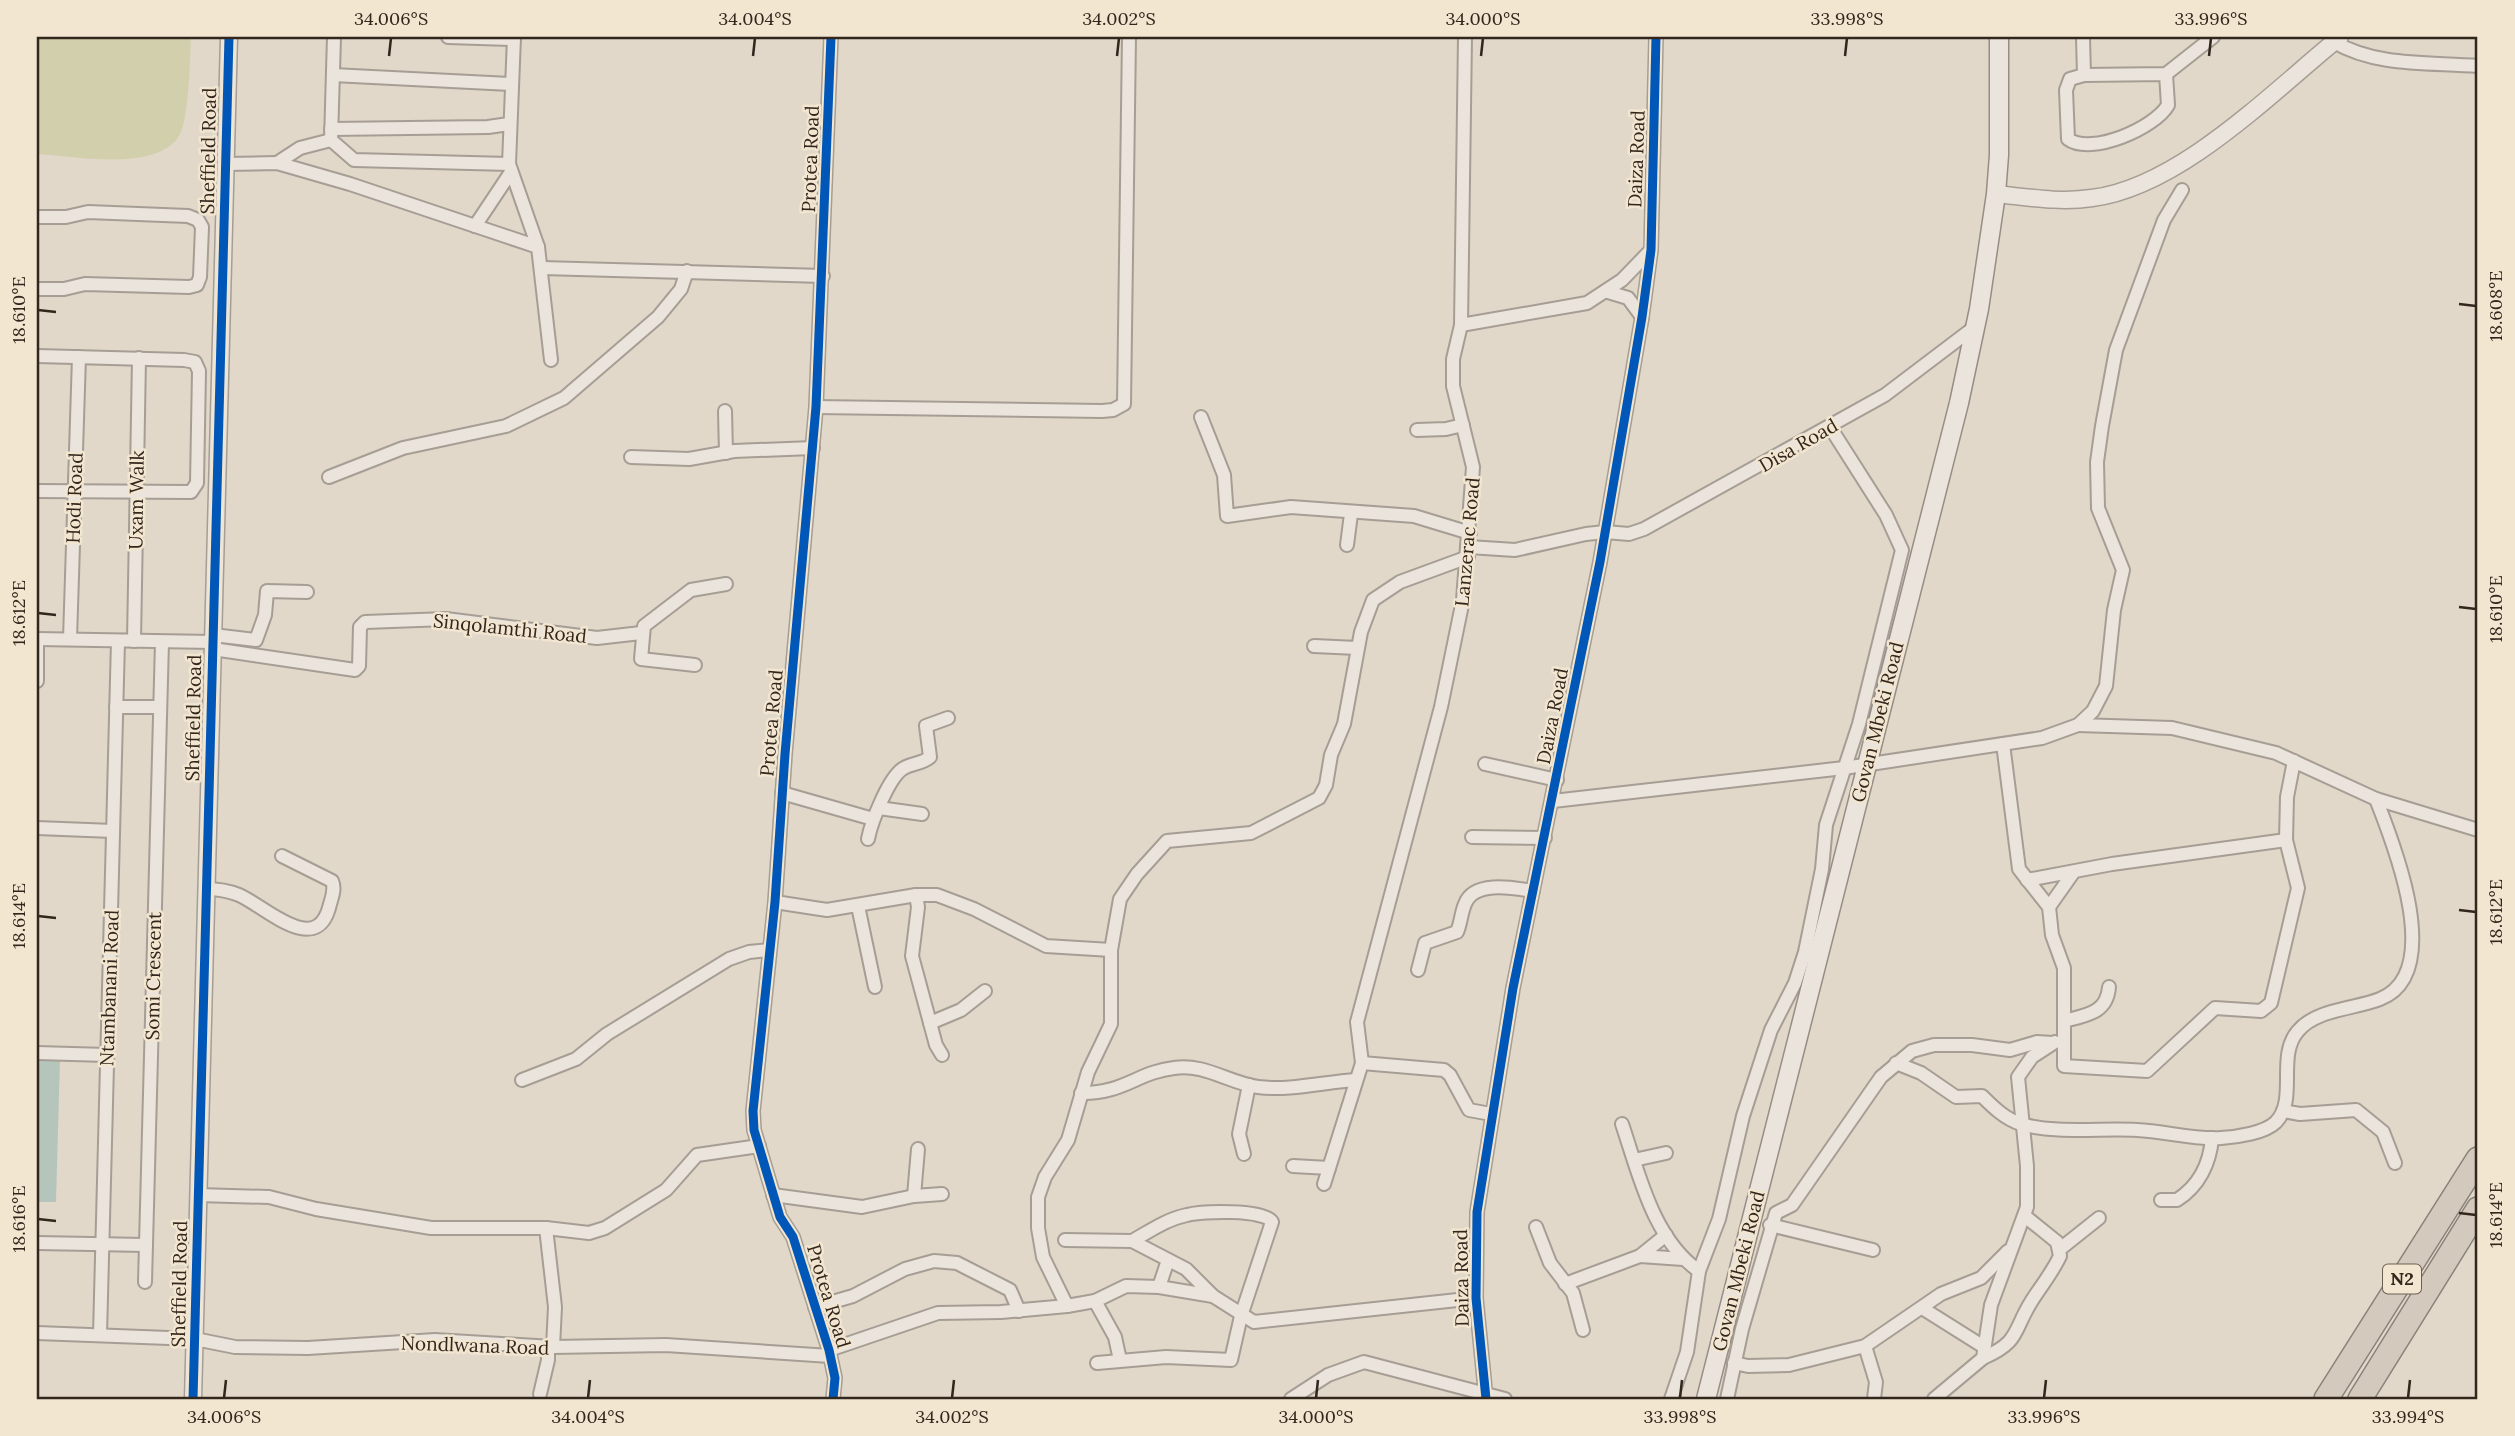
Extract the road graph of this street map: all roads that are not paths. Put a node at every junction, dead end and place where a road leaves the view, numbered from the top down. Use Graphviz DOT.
graph roads {
  1 [pos="229,37"];
  2 [pos="334,37"];
  3 [pos="448,37"];
  4 [pos="831,37"];
  5 [pos="1129,37"];
  6 [pos="1465,37"];
  7 [pos="1656,37"];
  8 [pos="1999,37"];
  9 [pos="2083,37"];
  10 [pos="2213,37"];
  11 [pos="514,38"];
  12 [pos="2337,39"];
  13 [pos="2478,66"];
  14 [pos="2166,74"];
  15 [pos="333,75"];
  16 [pos="2084,75"];
  17 [pos="511,84"];
  18 [pos="509,124"];
  19 [pos="331,134"];
  20 [pos="354,160"];
  21 [pos="277,163"];
  22 [pos="225,164"];
  23 [pos="510,168"];
  24 [pos="350,184"];
  25 [pos="2182,190"];
  26 [pos="1996,194"];
  27 [pos="37,217"];
  28 [pos="475,226"];
  29 [pos="538,247"];
  30 [pos="1651,250"];
  31 [pos="542,268"];
  32 [pos="687,271"];
  33 [pos="823,276"];
  34 [pos="37,289"];
  35 [pos="1608,292"];
  36 [pos="1642,317"];
  37 [pos="1461,325"];
  38 [pos="1976,326"];
  39 [pos="37,356"];
  40 [pos="79,357"];
  41 [pos="139,358"];
  42 [pos="551,360"];
  43 [pos="817,408"];
  44 [pos="725,411"];
  45 [pos="1201,416"];
  46 [pos="1462,425"];
  47 [pos="1830,427"];
  48 [pos="1418,430"];
  49 [pos="813,448"];
  50 [pos="726,453"];
  51 [pos="631,457"];
  52 [pos="329,477"];
  53 [pos="37,491"];
  54 [pos="75,492"];
  55 [pos="136,493"];
  56 [pos="1351,514"];
  57 [pos="1605,532"];
  58 [pos="1470,533"];
  59 [pos="1348,545"];
  60 [pos="1469,552"];
  61 [pos="726,584"];
  62 [pos="307,592"];
  63 [pos="641,633"];
  64 [pos="37,639"];
  65 [pos="70,639"];
  66 [pos="118,641"];
  67 [pos="134,641"];
  68 [pos="162,642"];
  69 [pos="213,642"];
  70 [pos="1314,646"];
  71 [pos="1357,648"];
  72 [pos="695,665"];
  73 [pos="37,681"];
  74 [pos="116,707"];
  75 [pos="160,707"];
  76 [pos="948,718"];
  77 [pos="2078,726"];
  78 [pos="2003,744"];
  79 [pos="2294,761"];
  80 [pos="1485,764"];
  81 [pos="1867,764"];
  82 [pos="1844,768"];
  83 [pos="1557,780"];
  84 [pos="782,793"];
  85 [pos="2376,799"];
  86 [pos="1553,801"];
  87 [pos="876,814"];
  88 [pos="922,814"];
  89 [pos="37,828"];
  90 [pos="2478,830"];
  91 [pos="113,831"];
  92 [pos="1472,837"];
  93 [pos="1545,838"];
  94 [pos="868,839"];
  95 [pos="2286,840"];
  96 [pos="282,856"];
  97 [pos="2073,873"];
  98 [pos="2027,880"];
  99 [pos="206,890"];
  100 [pos="1533,891"];
  101 [pos="916,895"];
  102 [pos="775,902"];
  103 [pos="858,906"];
  104 [pos="2049,907"];
  105 [pos="769,950"];
  106 [pos="1111,950"];
  107 [pos="1418,970"];
  108 [pos="2109,986"];
  109 [pos="874,987"];
  110 [pos="985,991"];
  111 [pos="2064,1021"];
  112 [pos="929,1023"];
  113 [pos="2065,1039"];
  114 [pos="2052,1043"];
  115 [pos="37,1053"];
  116 [pos="107,1055"];
  117 [pos="942,1055"];
  118 [pos="1362,1063"];
  119 [pos="1896,1063"];
  120 [pos="522,1080"];
  121 [pos="1356,1080"];
  122 [pos="1249,1085"];
  123 [pos="1081,1093"];
  124 [pos="2283,1111"];
  125 [pos="1491,1114"];
  126 [pos="1622,1124"];
  127 [pos="2021,1124"];
  128 [pos="2212,1138"];
  129 [pos="759,1146"];
  130 [pos="918,1149"];
  131 [pos="1666,1153"];
  132 [pos="1244,1154"];
  133 [pos="2478,1159"];
  134 [pos="1634,1160"];
  135 [pos="2395,1163"];
  136 [pos="1293,1166"];
  137 [pos="1329,1168"];
  138 [pos="1324,1184"];
  139 [pos="942,1194"];
  140 [pos="198,1195"];
  141 [pos="774,1195"];
  142 [pos="914,1196"];
  143 [pos="2161,1200"];
  144 [pos="2478,1209"];
  145 [pos="2026,1217"];
  146 [pos="2099,1218"];
  147 [pos="1770,1225"];
  148 [pos="1535,1227"];
  149 [pos="546,1228"];
  150 [pos="1666,1235"];
  151 [pos="1065,1240"];
  152 [pos="1132,1241"];
  153 [pos="37,1243"];
  154 [pos="2015,1243"];
  155 [pos="102,1244"];
  156 [pos="146,1245"];
  157 [pos="2060,1249"];
  158 [pos="1873,1250"];
  159 [pos="1640,1256"];
  160 [pos="1683,1259"];
  161 [pos="1168,1260"];
  162 [pos="1699,1271"];
  163 [pos="145,1282"];
  164 [pos="1565,1284"];
  165 [pos="1159,1287"];
  166 [pos="1213,1296"];
  167 [pos="1476,1298"];
  168 [pos="1096,1301"];
  169 [pos="1067,1306"];
  170 [pos="815,1307"];
  171 [pos="1922,1308"];
  172 [pos="1019,1311"];
  173 [pos="1241,1316"];
  174 [pos="1583,1330"];
  175 [pos="37,1333"];
  176 [pos="100,1335"];
  177 [pos="195,1339"];
  178 [pos="1865,1346"];
  179 [pos="551,1347"];
  180 [pos="1984,1352"];
  181 [pos="830,1353"];
  182 [pos="1120,1360"];
  183 [pos="1097,1363"];
  184 [pos="1734,1363"];
  185 [pos="540,1394"];
  186 [pos="1486,1397"];
  187 [pos="193,1399"];
  188 [pos="833,1399"];
  189 [pos="1291,1399"];
  190 [pos="1505,1399"];
  191 [pos="1671,1399"];
  192 [pos="1706,1399"];
  193 [pos="1727,1399"];
  194 [pos="1874,1399"];
  195 [pos="1934,1399"];
  196 [pos="2326,1399"];
  197 [pos="2360,1399"];
  1 -- 22 [label="street, Sheffield Road"];
  2 -- 15 [label="street"];
  3 -- 11 [label="street"];
  4 -- 33 [label="street, Protea Road"];
  5 -- 43 [label="street"];
  6 -- 37 [label="street, Lanzerac Road"];
  7 -- 30 [label="street, Daiza Road"];
  8 -- 26 [label="main road, Govan Mbeki Road"];
  9 -- 16 [label="street"];
  10 -- 14 [label="street"];
  11 -- 17 [label="street"];
  12 -- 13 [label="street"];
  12 -- 26 [label="street"];
  14 -- 16 [label="street"];
  14 -- 16 [label="street"];
  15 -- 17 [label="street"];
  15 -- 19 [label="street"];
  17 -- 18 [label="street"];
  18 -- 19 [label="street"];
  18 -- 23 [label="street"];
  19 -- 20 [label="street"];
  19 -- 21 [label="street"];
  20 -- 23 [label="street"];
  20 -- 24 [label="street"];
  21 -- 22 [label="street"];
  21 -- 24 [label="street"];
  22 -- 69 [label="street, Sheffield Road"];
  23 -- 28 [label="street"];
  23 -- 29 [label="street"];
  24 -- 28 [label="street"];
  25 -- 77 [label="street"];
  26 -- 38 [label="main road, Govan Mbeki Road"];
  27 -- 34 [label="street"];
  28 -- 29 [label="street"];
  29 -- 31 [label="street"];
  30 -- 35 [label="street"];
  30 -- 36 [label="street, Daiza Road"];
  31 -- 32 [label="street"];
  31 -- 42 [label="street"];
  32 -- 33 [label="street"];
  32 -- 52 [label="street"];
  33 -- 43 [label="street, Protea Road"];
  35 -- 36 [label="street"];
  35 -- 37 [label="street"];
  36 -- 57 [label="street, Daiza Road"];
  37 -- 46 [label="street, Lanzerac Road"];
  38 -- 47 [label="street, Disa Road"];
  38 -- 81 [label="main road, Govan Mbeki Road"];
  39 -- 40 [label="street"];
  40 -- 41 [label="street"];
  40 -- 54 [label="street, Hodi Road"];
  41 -- 55 [label="street, Uxam Walk"];
  41 -- 55 [label="street"];
  43 -- 49 [label="street, Protea Road"];
  44 -- 50 [label="street"];
  45 -- 56 [label="street"];
  46 -- 48 [label="street"];
  46 -- 58 [label="street, Lanzerac Road"];
  47 -- 57 [label="street, Disa Road"];
  47 -- 82 [label="street"];
  49 -- 50 [label="street"];
  49 -- 84 [label="street, Protea Road"];
  50 -- 51 [label="street"];
  53 -- 54 [label="street"];
  54 -- 55 [label="street"];
  54 -- 65 [label="street, Hodi Road"];
  55 -- 67 [label="street, Uxam Walk"];
  56 -- 58 [label="street"];
  56 -- 59 [label="street"];
  57 -- 60 [label="street, Disa Road"];
  57 -- 83 [label="street, Daiza Road"];
  58 -- 60 [label="street, Lanzerac Road"];
  60 -- 71 [label="street"];
  60 -- 118 [label="street, Lanzerac Road"];
  61 -- 63 [label="street"];
  62 -- 69 [label="street"];
  63 -- 69 [label="street, Sinqolamthi Road"];
  63 -- 72 [label="street"];
  64 -- 65 [label="street, Sinqolamthi Road"];
  64 -- 73 [label="street"];
  65 -- 66 [label="street, Sinqolamthi Road"];
  66 -- 67 [label="street, Sinqolamthi Road"];
  66 -- 74 [label="street, Ntambanani Road"];
  67 -- 68 [label="street, Sinqolamthi Road"];
  68 -- 69 [label="street, Sinqolamthi Road"];
  68 -- 75 [label="street, Somi Crescent"];
  69 -- 99 [label="street, Sheffield Road"];
  70 -- 71 [label="street"];
  71 -- 106 [label="street"];
  74 -- 75 [label="street"];
  74 -- 91 [label="street, Ntambanani Road"];
  75 -- 156 [label="street, Somi Crescent"];
  76 -- 87 [label="street"];
  77 -- 78 [label="street"];
  77 -- 79 [label="street"];
  78 -- 81 [label="street"];
  78 -- 98 [label="street"];
  79 -- 85 [label="street"];
  79 -- 95 [label="street"];
  80 -- 83 [label="street"];
  81 -- 82 [label="street"];
  81 -- 192 [label="main road, Govan Mbeki Road"];
  82 -- 86 [label="street"];
  82 -- 162 [label="street"];
  83 -- 86 [label="street, Daiza Road"];
  84 -- 87 [label="street"];
  84 -- 102 [label="street, Protea Road"];
  85 -- 90 [label="street"];
  85 -- 124 [label="street"];
  86 -- 93 [label="street, Daiza Road"];
  87 -- 88 [label="street"];
  87 -- 94 [label="street"];
  89 -- 91 [label="street"];
  91 -- 116 [label="street, Ntambanani Road"];
  92 -- 93 [label="street"];
  93 -- 100 [label="street, Daiza Road"];
  95 -- 97 [label="street"];
  95 -- 113 [label="street"];
  96 -- 99 [label="street"];
  97 -- 98 [label="street"];
  97 -- 104 [label="street"];
  98 -- 104 [label="street"];
  99 -- 140 [label="street, Sheffield Road"];
  100 -- 107 [label="street"];
  100 -- 125 [label="street, Daiza Road"];
  101 -- 103 [label="street"];
  101 -- 106 [label="street"];
  101 -- 112 [label="street"];
  102 -- 103 [label="street"];
  102 -- 105 [label="street, Protea Road"];
  103 -- 109 [label="street"];
  104 -- 111 [label="street"];
  105 -- 120 [label="street"];
  105 -- 129 [label="street, Protea Road"];
  106 -- 123 [label="street"];
  108 -- 111 [label="street"];
  110 -- 112 [label="street"];
  111 -- 113 [label="street"];
  112 -- 117 [label="street"];
  113 -- 114 [label="street"];
  114 -- 119 [label="street"];
  114 -- 127 [label="street"];
  115 -- 116 [label="street"];
  116 -- 155 [label="street, Ntambanani Road"];
  118 -- 121 [label="street"];
  118 -- 125 [label="street"];
  119 -- 127 [label="street"];
  119 -- 147 [label="street"];
  121 -- 122 [label="street"];
  121 -- 137 [label="street"];
  122 -- 123 [label="street"];
  122 -- 132 [label="street"];
  123 -- 169 [label="street"];
  124 -- 128 [label="street"];
  124 -- 135 [label="street"];
  125 -- 167 [label="street, Daiza Road"];
  126 -- 134 [label="street"];
  127 -- 128 [label="street"];
  127 -- 145 [label="street"];
  128 -- 143 [label="street"];
  129 -- 141 [label="street, Protea Road"];
  129 -- 149 [label="street"];
  130 -- 142 [label="street"];
  131 -- 134 [label="street"];
  133 -- 196 [label="highway, N2"];
  134 -- 150 [label="street"];
  136 -- 137 [label="street"];
  137 -- 138 [label="street"];
  139 -- 142 [label="street"];
  140 -- 149 [label="street"];
  140 -- 177 [label="street, Sheffield Road"];
  141 -- 142 [label="street"];
  141 -- 170 [label="street, Protea Road"];
  144 -- 197 [label="highway, N2"];
  145 -- 154 [label="street"];
  145 -- 157 [label="street"];
  146 -- 157 [label="street"];
  147 -- 158 [label="street"];
  147 -- 184 [label="street"];
  148 -- 164 [label="street"];
  149 -- 179 [label="street"];
  150 -- 159 [label="street"];
  150 -- 160 [label="street"];
  151 -- 152 [label="street"];
  152 -- 161 [label="street"];
  152 -- 173 [label="street"];
  153 -- 155 [label="street"];
  154 -- 171 [label="street"];
  154 -- 180 [label="street"];
  155 -- 156 [label="street"];
  155 -- 176 [label="street, Ntambanani Road"];
  156 -- 163 [label="street, Somi Crescent"];
  157 -- 180 [label="street"];
  159 -- 160 [label="street"];
  159 -- 164 [label="street"];
  160 -- 162 [label="street"];
  161 -- 165 [label="street"];
  161 -- 166 [label="street"];
  162 -- 191 [label="street"];
  164 -- 174 [label="street"];
  165 -- 166 [label="street"];
  165 -- 168 [label="street"];
  166 -- 173 [label="street"];
  167 -- 173 [label="street"];
  167 -- 186 [label="street, Daiza Road"];
  168 -- 169 [label="street"];
  168 -- 182 [label="street"];
  169 -- 172 [label="street"];
  170 -- 172 [label="street"];
  170 -- 181 [label="street, Protea Road"];
  171 -- 178 [label="street"];
  171 -- 180 [label="street"];
  172 -- 181 [label="street"];
  173 -- 182 [label="street"];
  175 -- 176 [label="street, Nondlwana Road"];
  176 -- 177 [label="street, Nondlwana Road"];
  177 -- 179 [label="street, Nondlwana Road"];
  177 -- 187 [label="street, Sheffield Road"];
  178 -- 184 [label="street"];
  178 -- 194 [label="street"];
  179 -- 181 [label="street, Nondlwana Road"];
  179 -- 185 [label="street"];
  180 -- 195 [label="street"];
  181 -- 188 [label="street, Protea Road"];
  182 -- 183 [label="street"];
  184 -- 193 [label="street"];
  186 -- 189 [label="street"];
  186 -- 190 [label="street"];
}
